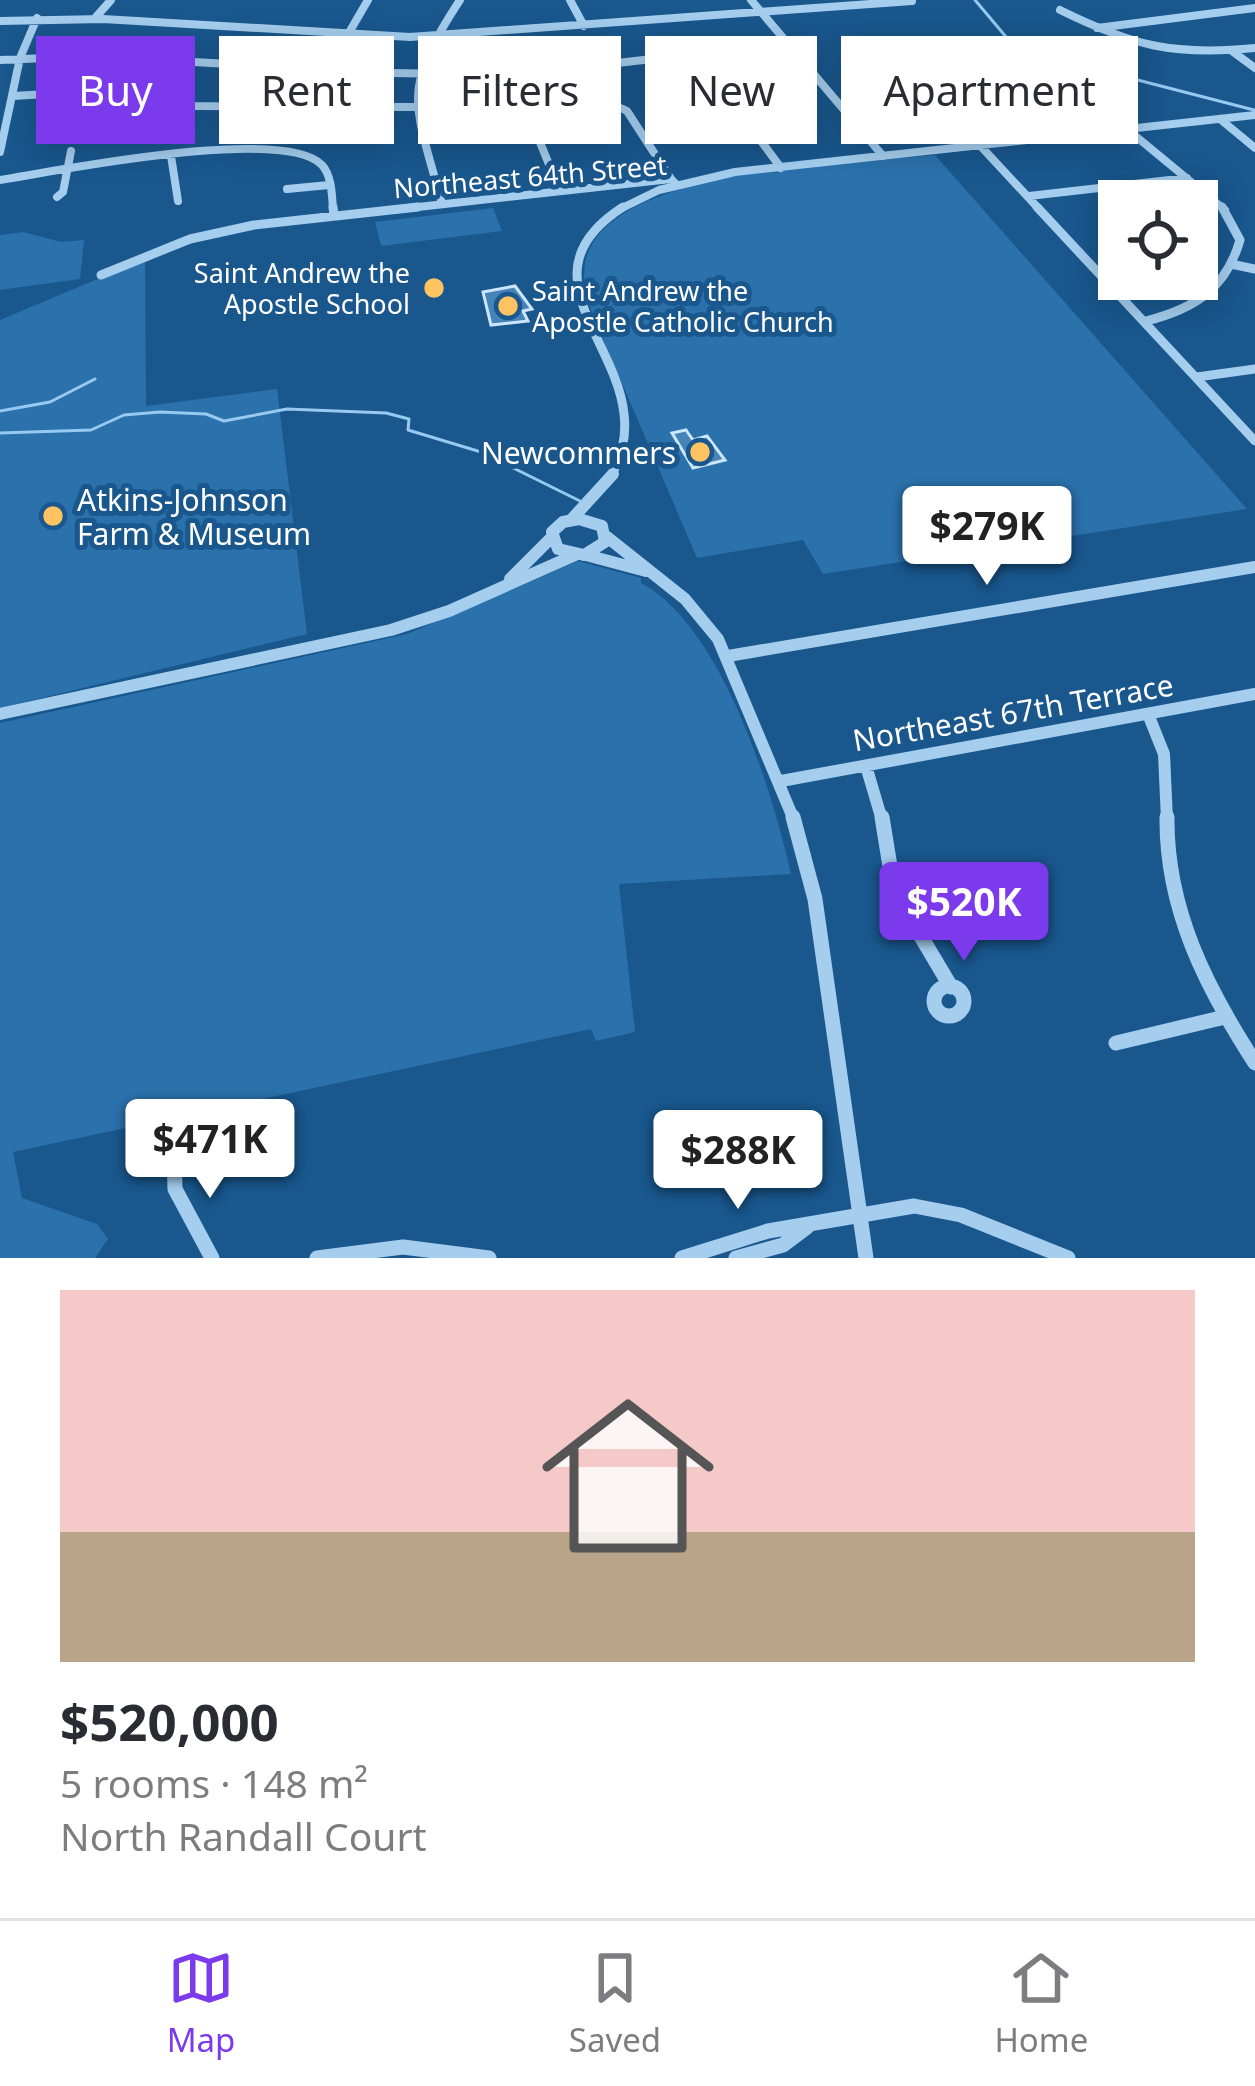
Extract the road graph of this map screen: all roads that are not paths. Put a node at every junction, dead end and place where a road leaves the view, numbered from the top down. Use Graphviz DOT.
graph roads {
  1 [pos="111,0"];
  2 [pos="368,0"];
  3 [pos="460,0"];
  4 [pos="570,0"];
  5 [pos="751,0"];
  6 [pos="912,2"];
  7 [pos="1255,3"];
  8 [pos="758,9"];
  9 [pos="1060,10"];
  10 [pos="96,17"];
  11 [pos="37,18"];
  12 [pos="0,21"];
  13 [pos="584,26"];
  14 [pos="1097,28"];
  15 [pos="346,36"];
  16 [pos="438,36"];
  17 [pos="450,36"];
  18 [pos="781,36"];
  19 [pos="1255,48"];
  20 [pos="1231,51"];
  21 [pos="20,58"];
  22 [pos="0,60"];
  23 [pos="1255,68"];
  24 [pos="418,72"];
  25 [pos="817,78"];
  26 [pos="418,82"];
  27 [pos="13,96"];
  28 [pos="631,101"];
  29 [pos="621,106"];
  30 [pos="413,107"];
  31 [pos="621,108"];
  32 [pos="1255,115"];
  33 [pos="1220,119"];
  34 [pos="1138,128"];
  35 [pos="1138,138"];
  36 [pos="541,144"];
  37 [pos="763,144"];
  38 [pos="1000,144"];
  39 [pos="982,146"];
  40 [pos="1255,148"];
  41 [pos="0,152"];
  42 [pos="71,152"];
  43 [pos="171,156"];
  44 [pos="883,156"];
  45 [pos="781,168"];
  46 [pos="67,171"];
  47 [pos="1187,178"];
  48 [pos="0,180"];
  49 [pos="674,182"];
  50 [pos="329,185"];
  51 [pos="287,189"];
  52 [pos="560,191"];
  53 [pos="1029,196"];
  54 [pos="57,197"];
  55 [pos="178,201"];
  56 [pos="442,204"];
  57 [pos="334,216"];
  58 [pos="1231,264"];
  59 [pos="1255,268"];
  60 [pos="101,275"];
  61 [pos="1146,321"];
  62 [pos="1255,369"];
  63 [pos="1197,377"];
  64 [pos="1255,441"];
  65 [pos="604,503"];
  66 [pos="571,520"];
  67 [pos="604,531"];
  68 [pos="551,538"];
  69 [pos="580,555"];
  70 [pos="1255,567"];
  71 [pos="646,571"];
  72 [pos="508,582"];
  73 [pos="728,656"];
  74 [pos="1255,694"];
  75 [pos="0,714"];
  76 [pos="1148,715"];
  77 [pos="866,766"];
  78 [pos="781,782"];
  79 [pos="951,987"];
  80 [pos="1225,1017"];
  81 [pos="1115,1043"];
  82 [pos="1255,1064"];
  83 [pos="173,1153"];
  84 [pos="861,1212"];
  85 [pos="808,1226"];
  86 [pos="212,1258"];
  87 [pos="317,1258"];
  88 [pos="489,1258"];
  89 [pos="682,1258"];
  90 [pos="736,1258"];
  91 [pos="866,1258"];
  92 [pos="1067,1258"];
  1 -- 10 [label="street"];
  2 -- 15 [label="street"];
  3 -- 16 [label="street"];
  4 -- 13 [label="street"];
  5 -- 8 [label="street"];
  6 -- 8 [label="street"];
  7 -- 14 [label="street"];
  8 -- 13 [label="street"];
  8 -- 18 [label="street"];
  9 -- 14 [label="street"];
  10 -- 11 [label="street"];
  10 -- 15 [label="street"];
  11 -- 12 [label="street"];
  11 -- 21 [label="street"];
  13 -- 17 [label="street"];
  14 -- 20 [label="street"];
  19 -- 20 [label="street"];
  20 -- 23 [label="street"];
  21 -- 22 [label="street"];
  21 -- 24 [label="street"];
  21 -- 27 [label="street"];
  25 -- 44 [label="street"];
  26 -- 30 [label="street"];
  27 -- 30 [label="street"];
  27 -- 41 [label="street"];
  28 -- 29 [label="street"];
  30 -- 56 [label="street"];
  31 -- 49 [label="street"];
  32 -- 33 [label="street, Northeast 64th Street"];
  33 -- 34 [label="street, Northeast 64th Street"];
  33 -- 40 [label="street"];
  35 -- 47 [label="street"];
  36 -- 52 [label="street"];
  37 -- 45 [label="street"];
  38 -- 39 [label="street, Northeast 64th Street"];
  39 -- 44 [label="street, Northeast 64th Street"];
  39 -- 53 [label="street"];
  42 -- 46 [label="street"];
  43 -- 46 [label="street"];
  43 -- 50 [label="street"];
  43 -- 55 [label="street"];
  44 -- 45 [label="street, Northeast 64th Street"];
  45 -- 49 [label="street, Northeast 64th Street"];
  46 -- 48 [label="street"];
  46 -- 54 [label="street"];
  47 -- 53 [label="street"];
  47 -- 58 [label="street"];
  49 -- 52 [label="street, Northeast 64th Street"];
  49 -- 65 [label="street"];
  50 -- 51 [label="street"];
  50 -- 57 [label="street"];
  52 -- 56 [label="street, Northeast 64th Street"];
  53 -- 61 [label="street"];
  56 -- 57 [label="street, Northeast 64th Street"];
  57 -- 60 [label="street, Northeast 64th Street"];
  58 -- 59 [label="street"];
  58 -- 61 [label="street"];
  61 -- 63 [label="street"];
  62 -- 63 [label="street"];
  63 -- 64 [label="street"];
  65 -- 66 [label="street"];
  65 -- 67 [label="street"];
  66 -- 67 [label="street"];
  66 -- 68 [label="street"];
  67 -- 69 [label="street"];
  67 -- 71 [label="street"];
  68 -- 69 [label="street"];
  68 -- 72 [label="street"];
  69 -- 71 [label="street"];
  69 -- 72 [label="street"];
  70 -- 73 [label="street"];
  71 -- 73 [label="street"];
  72 -- 75 [label="street"];
  73 -- 78 [label="street"];
  74 -- 76 [label="street, Northeast 67th Terrace"];
  76 -- 77 [label="street, Northeast 67th Terrace"];
  76 -- 80 [label="street"];
  77 -- 78 [label="street, Northeast 67th Terrace"];
  77 -- 79 [label="street"];
  78 -- 84 [label="street"];
  80 -- 81 [label="street"];
  80 -- 82 [label="street"];
  83 -- 86 [label="street"];
  84 -- 85 [label="street"];
  84 -- 91 [label="street"];
  84 -- 92 [label="street"];
  85 -- 89 [label="street"];
  85 -- 90 [label="street"];
  87 -- 88 [label="street"];
}
